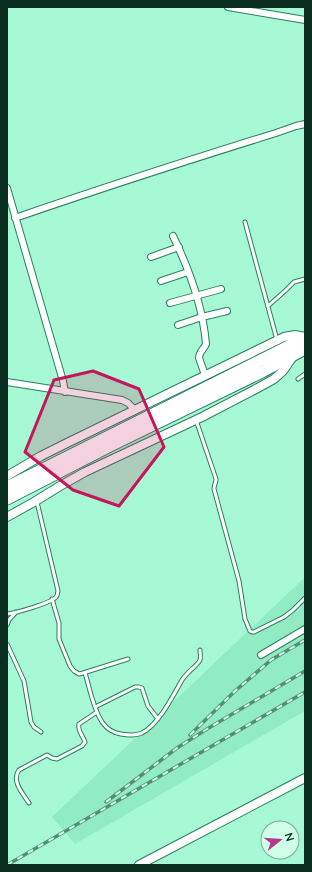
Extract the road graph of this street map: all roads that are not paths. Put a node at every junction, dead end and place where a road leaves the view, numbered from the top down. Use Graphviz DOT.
graph roads {
  1 [pos="228,7"];
  2 [pos="305,20"];
  3 [pos="305,124"];
  4 [pos="7,188"];
  5 [pos="15,218"];
  6 [pos="245,222"];
  7 [pos="173,236"];
  8 [pos="178,247"];
  9 [pos="151,257"];
  10 [pos="188,272"];
  11 [pos="305,279"];
  12 [pos="161,281"];
  13 [pos="221,289"];
  14 [pos="197,295"];
  15 [pos="170,303"];
  16 [pos="268,306"];
  17 [pos="227,312"];
  18 [pos="202,317"];
  19 [pos="178,325"];
  20 [pos="305,338"];
  21 [pos="277,340"];
  22 [pos="305,349"];
  23 [pos="295,355"];
  24 [pos="305,374"];
  25 [pos="205,375"];
  26 [pos="298,379"];
  27 [pos="7,382"];
  28 [pos="65,392"];
  29 [pos="135,410"];
  30 [pos="196,420"];
  31 [pos="7,476"];
  32 [pos="7,486"];
  33 [pos="7,499"];
  34 [pos="36,500"];
  35 [pos="7,517"];
  36 [pos="305,598"];
  37 [pos="52,600"];
  38 [pos="16,612"];
  39 [pos="7,614"];
  40 [pos="7,625"];
  41 [pos="305,629"];
  42 [pos="7,644"];
  43 [pos="200,650"];
  44 [pos="261,655"];
  45 [pos="128,659"];
  46 [pos="85,673"];
  47 [pos="95,707"];
  48 [pos="97,712"];
  49 [pos="158,719"];
  50 [pos="41,732"];
  51 [pos="305,778"];
  52 [pos="29,803"];
  53 [pos="139,865"];
  1 -- 2 [label="street"];
  3 -- 5 [label="street"];
  4 -- 5 [label="street"];
  5 -- 28 [label="street"];
  6 -- 16 [label="lane"];
  7 -- 8 [label="street"];
  8 -- 9 [label="street"];
  8 -- 10 [label="street"];
  10 -- 12 [label="street"];
  10 -- 14 [label="street"];
  11 -- 16 [label="lane"];
  13 -- 14 [label="street"];
  14 -- 15 [label="street"];
  14 -- 18 [label="street"];
  16 -- 21 [label="lane"];
  17 -- 18 [label="street"];
  18 -- 19 [label="street"];
  18 -- 25 [label="street"];
  20 -- 21 [label="street"];
  20 -- 32 [label="highway"];
  21 -- 25 [label="street"];
  22 -- 23 [label="highway"];
  23 -- 30 [label="street"];
  23 -- 33 [label="highway"];
  24 -- 26 [label="lane"];
  25 -- 29 [label="street"];
  27 -- 28 [label="street"];
  28 -- 29 [label="street"];
  29 -- 31 [label="street"];
  30 -- 34 [label="street"];
  30 -- 36 [label="lane"];
  34 -- 35 [label="street"];
  34 -- 37 [label="lane"];
  37 -- 38 [label="lane"];
  37 -- 46 [label="lane"];
  38 -- 39 [label="lane"];
  38 -- 40 [label="lane"];
  41 -- 44 [label="street"];
  42 -- 50 [label="lane"];
  43 -- 49 [label="lane"];
  45 -- 46 [label="lane"];
  46 -- 47 [label="lane"];
  47 -- 48 [label="lane"];
  47 -- 49 [label="lane"];
  48 -- 49 [label="lane"];
  48 -- 52 [label="lane"];
  51 -- 53 [label="street"];
}
